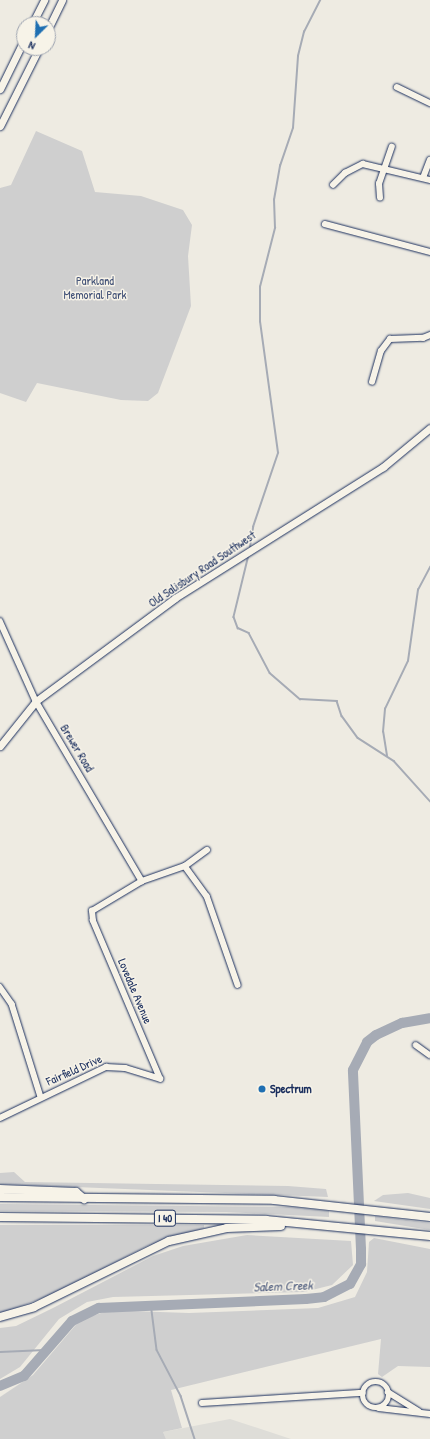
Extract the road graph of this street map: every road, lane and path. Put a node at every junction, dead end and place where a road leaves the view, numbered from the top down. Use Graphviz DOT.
graph roads {
  1 [pos="44,0"];
  2 [pos="62,0"];
  3 [pos="36,16"];
  4 [pos="54,16"];
  5 [pos="16,56"];
  6 [pos="34,56"];
  7 [pos="398,87"];
  8 [pos="0,89"];
  9 [pos="430,102"];
  10 [pos="0,126"];
  11 [pos="392,147"];
  12 [pos="430,160"];
  13 [pos="384,167"];
  14 [pos="423,178"];
  15 [pos="430,180"];
  16 [pos="333,185"];
  17 [pos="380,198"];
  18 [pos="325,224"];
  19 [pos="430,252"];
  20 [pos="430,335"];
  21 [pos="372,382"];
  22 [pos="430,428"];
  23 [pos="0,621"];
  24 [pos="36,701"];
  25 [pos="0,746"];
  26 [pos="207,850"];
  27 [pos="185,866"];
  28 [pos="142,881"];
  29 [pos="238,985"];
  30 [pos="0,987"];
  31 [pos="416,1045"];
  32 [pos="430,1054"];
  33 [pos="160,1079"];
  34 [pos="42,1097"];
  35 [pos="0,1118"];
  36 [pos="0,1189"];
  37 [pos="0,1198"];
  38 [pos="84,1199"];
  39 [pos="0,1217"];
  40 [pos="430,1217"];
  41 [pos="329,1224"];
  42 [pos="430,1236"];
  43 [pos="0,1317"];
  44 [pos="388,1392"];
  45 [pos="363,1393"];
  46 [pos="202,1403"];
  47 [pos="379,1408"];
  48 [pos="421,1412"];
  49 [pos="430,1414"];
  1 -- 3 [label="main road"];
  2 -- 4 [label="main road"];
  5 -- 8 [label="main road"];
  6 -- 10 [label="main road"];
  7 -- 9 [label="street"];
  11 -- 13 [label="street"];
  12 -- 14 [label="street"];
  13 -- 14 [label="street"];
  13 -- 16 [label="street"];
  13 -- 17 [label="street"];
  14 -- 15 [label="street"];
  18 -- 19 [label="street"];
  20 -- 21 [label="street"];
  22 -- 24 [label="main road, Old Salisbury Road Southwest"];
  23 -- 24 [label="street, Brewer Road"];
  24 -- 25 [label="main road, Old Salisbury Road Southwest"];
  24 -- 28 [label="street, Brewer Road"];
  26 -- 27 [label="street"];
  27 -- 28 [label="street"];
  27 -- 29 [label="street"];
  28 -- 33 [label="street, Lovedale Avenue"];
  30 -- 34 [label="street"];
  31 -- 32 [label="street"];
  33 -- 34 [label="street, Fairfield Drive"];
  34 -- 35 [label="street, Fairfield Drive"];
  36 -- 38 [label="highway"];
  37 -- 38 [label="highway, I 40"];
  38 -- 40 [label="highway, I 40"];
  39 -- 41 [label="highway, I 40"];
  41 -- 42 [label="highway, I 40"];
  41 -- 43 [label="highway"];
  44 -- 45 [label="street"];
  44 -- 47 [label="street"];
  44 -- 48 [label="street"];
  45 -- 46 [label="street"];
  45 -- 47 [label="street"];
  47 -- 48 [label="street"];
  48 -- 49 [label="street"];
}
